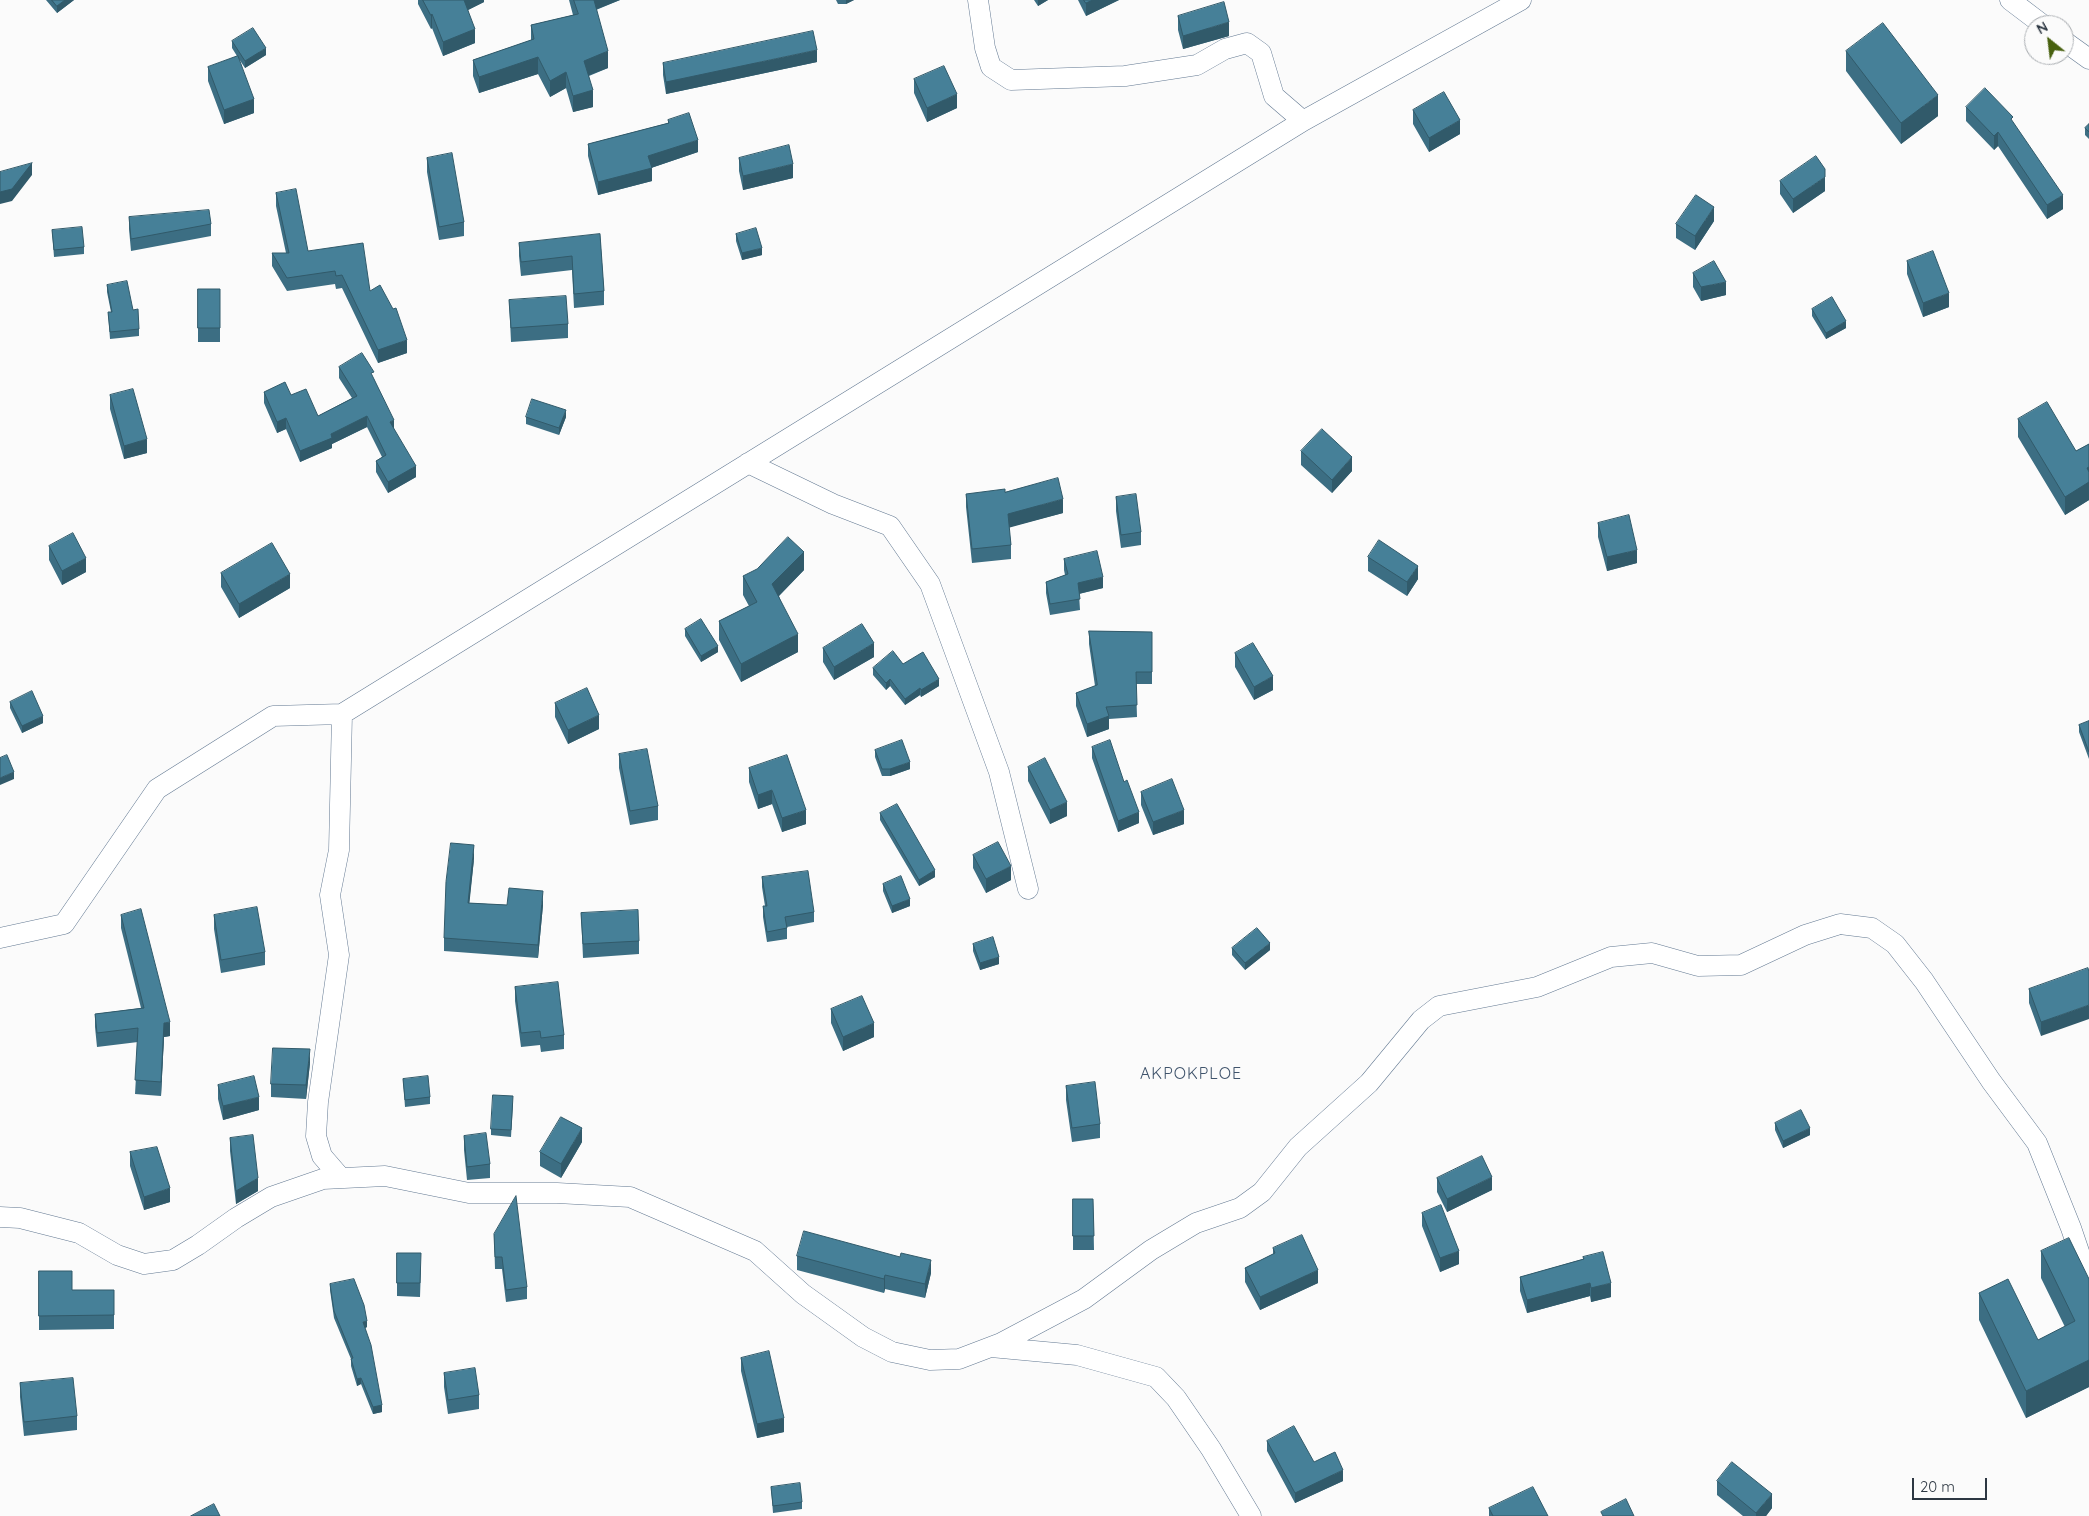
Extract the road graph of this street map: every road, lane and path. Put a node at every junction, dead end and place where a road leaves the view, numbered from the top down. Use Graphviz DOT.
graph roads {
  1 [pos="978,0"];
  2 [pos="1521,0"];
  3 [pos="2010,0"];
  4 [pos="2030,15"];
  5 [pos="2074,48"];
  6 [pos="2089,59"];
  7 [pos="1303,121"];
  8 [pos="748,463"];
  9 [pos="342,714"];
  10 [pos="1028,889"];
  11 [pos="0,938"];
  12 [pos="341,1178"];
  13 [pos="0,1217"];
  14 [pos="2089,1281"];
  15 [pos="991,1347"];
  16 [pos="1252,1516"];
  1 -- 7 [label="street"];
  2 -- 7 [label="street"];
  3 -- 4 [label="street"];
  5 -- 6 [label="street"];
  7 -- 8 [label="street"];
  8 -- 9 [label="street"];
  8 -- 10 [label="street"];
  9 -- 11 [label="street"];
  9 -- 12 [label="street"];
  12 -- 13 [label="street"];
  12 -- 15 [label="street"];
  14 -- 15 [label="street"];
  15 -- 16 [label="street"];
}
